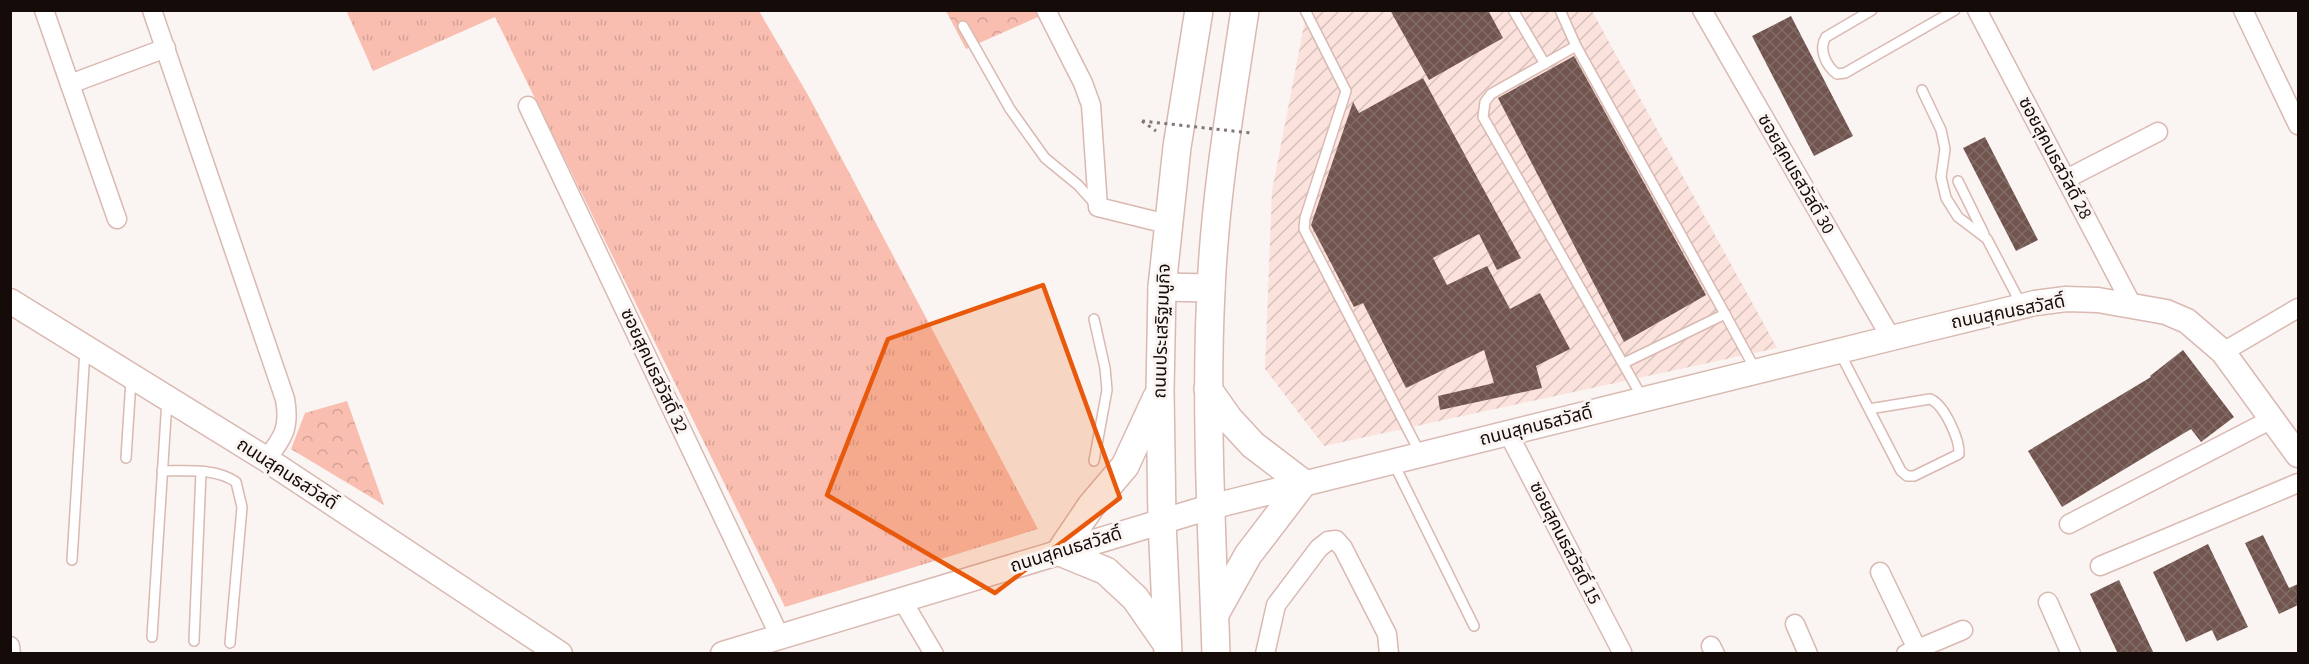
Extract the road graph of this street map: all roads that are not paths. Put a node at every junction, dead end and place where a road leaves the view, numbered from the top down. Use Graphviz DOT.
graph roads {
  1 [pos="44,10"];
  2 [pos="153,10"];
  3 [pos="1046,10"];
  4 [pos="1199,10"];
  5 [pos="1245,10"];
  6 [pos="1305,10"];
  7 [pos="1513,10"];
  8 [pos="1560,10"];
  9 [pos="1702,10"];
  10 [pos="1872,10"];
  11 [pos="1955,10"];
  12 [pos="1977,10"];
  13 [pos="2243,10"];
  14 [pos="963,26"];
  15 [pos="1576,46"];
  16 [pos="166,48"];
  17 [pos="1545,64"];
  18 [pos="70,84"];
  19 [pos="1922,90"];
  20 [pos="528,106"];
  21 [pos="2298,125"];
  22 [pos="2158,132"];
  23 [pos="2066,179"];
  24 [pos="1958,181"];
  25 [pos="1098,207"];
  26 [pos="117,219"];
  27 [pos="1167,224"];
  28 [pos="1987,239"];
  29 [pos="1162,288"];
  30 [pos="1211,288"];
  31 [pos="12,298"];
  32 [pos="2132,305"];
  33 [pos="2022,306"];
  34 [pos="2298,308"];
  35 [pos="1725,314"];
  36 [pos="1095,319"];
  37 [pos="1891,338"];
  38 [pos="85,347"];
  39 [pos="1839,351"];
  40 [pos="2223,352"];
  41 [pos="1624,363"];
  42 [pos="1756,372"];
  43 [pos="131,375"];
  44 [pos="1208,389"];
  45 [pos="1160,391"];
  46 [pos="167,398"];
  47 [pos="1643,399"];
  48 [pos="1869,408"];
  49 [pos="2272,419"];
  50 [pos="1508,433"];
  51 [pos="1421,454"];
  52 [pos="2298,455"];
  53 [pos="126,458"];
  54 [pos="266,459"];
  55 [pos="1094,461"];
  56 [pos="1393,461"];
  57 [pos="162,471"];
  58 [pos="201,472"];
  59 [pos="1303,483"];
  60 [pos="2298,483"];
  61 [pos="1210,507"];
  62 [pos="1162,521"];
  63 [pos="2069,525"];
  64 [pos="1060,552"];
  65 [pos="72,560"];
  66 [pos="2100,566"];
  67 [pos="1880,572"];
  68 [pos="902,600"];
  69 [pos="2048,602"];
  70 [pos="1215,615"];
  71 [pos="1795,624"];
  72 [pos="1474,626"];
  73 [pos="1963,630"];
  74 [pos="152,637"];
  75 [pos="780,637"];
  76 [pos="194,641"];
  77 [pos="230,643"];
  78 [pos="10,646"];
  79 [pos="1168,649"];
  80 [pos="1912,651"];
  81 [pos="1622,652"];
  82 [pos="11,654"];
  83 [pos="560,654"];
  84 [pos="723,654"];
  85 [pos="934,654"];
  86 [pos="1216,654"];
  87 [pos="1265,654"];
  88 [pos="1389,654"];
  89 [pos="1808,654"];
  90 [pos="2071,654"];
  1 -- 18 [label="street"];
  2 -- 16 [label="street"];
  3 -- 25 [label="street"];
  4 -- 27 [label="main road, ถนนประเสริฐมนูกิจ"];
  5 -- 30 [label="main road"];
  6 -- 51 [label="lane"];
  7 -- 17 [label="lane"];
  8 -- 15 [label="lane"];
  9 -- 37 [label="street, ซอยสุคนธสวัสดิ์ 30"];
  10 -- 11 [label="lane"];
  12 -- 23 [label="street, ซอยสุคนธสวัสดิ์ 28"];
  13 -- 21 [label="street"];
  14 -- 25 [label="lane"];
  15 -- 17 [label="lane"];
  15 -- 35 [label="lane"];
  16 -- 18 [label="street"];
  16 -- 54 [label="street"];
  17 -- 41 [label="lane"];
  18 -- 26 [label="street"];
  19 -- 28 [label="lane"];
  20 -- 75 [label="street, ซอยสุคนธสวัสดิ์ 32"];
  22 -- 23 [label="street"];
  23 -- 32 [label="street, ซอยสุคนธสวัสดิ์ 28"];
  24 -- 28 [label="lane"];
  25 -- 27 [label="street"];
  27 -- 29 [label="main road, ถนนประเสริฐมนูกิจ"];
  28 -- 33 [label="lane"];
  29 -- 30 [label="main road"];
  29 -- 45 [label="main road, ถนนประเสริฐมนูกิจ"];
  30 -- 44 [label="main road"];
  31 -- 38 [label="main road, ถนนสุคนธสวัสดิ์"];
  32 -- 33 [label="main road, ถนนสุคนธสวัสดิ์"];
  32 -- 40 [label="main road, ถนนสุคนธสวัสดิ์"];
  33 -- 37 [label="main road, ถนนสุคนธสวัสดิ์"];
  34 -- 40 [label="street"];
  35 -- 41 [label="lane"];
  35 -- 42 [label="lane"];
  36 -- 55 [label="lane"];
  37 -- 39 [label="main road, ถนนสุคนธสวัสดิ์"];
  38 -- 43 [label="main road, ถนนสุคนธสวัสดิ์"];
  38 -- 65 [label="lane"];
  39 -- 42 [label="main road, ถนนสุคนธสวัสดิ์"];
  39 -- 48 [label="lane"];
  40 -- 49 [label="main road, ถนนสุคนธสวัสดิ์"];
  41 -- 47 [label="lane"];
  42 -- 47 [label="main road, ถนนสุคนธสวัสดิ์"];
  43 -- 46 [label="main road, ถนนสุคนธสวัสดิ์"];
  43 -- 53 [label="lane"];
  44 -- 59 [label="main road"];
  44 -- 61 [label="main road"];
  45 -- 62 [label="main road, ถนนประเสริฐมนูกิจ"];
  45 -- 64 [label="main road"];
  46 -- 54 [label="main road, ถนนสุคนธสวัสดิ์"];
  46 -- 57 [label="lane"];
  47 -- 50 [label="main road, ถนนสุคนธสวัสดิ์"];
  48 -- 48 [label="lane"];
  49 -- 52 [label="main road, ถนนสุคนธสวัสดิ์"];
  49 -- 63 [label="street"];
  50 -- 51 [label="main road, ถนนสุคนธสวัสดิ์"];
  50 -- 81 [label="street, ซอยสุคนธสวัสดิ์ 15"];
  51 -- 56 [label="main road, ถนนสุคนธสวัสดิ์"];
  54 -- 83 [label="main road, ถนนสุคนธสวัสดิ์"];
  56 -- 59 [label="main road, ถนนสุคนธสวัสดิ์"];
  56 -- 72 [label="lane"];
  57 -- 58 [label="lane"];
  57 -- 74 [label="lane"];
  58 -- 76 [label="lane"];
  58 -- 77 [label="lane"];
  59 -- 61 [label="main road, ถนนสุคนธสวัสดิ์"];
  59 -- 70 [label="main road"];
  60 -- 66 [label="street"];
  61 -- 62 [label="main road, ถนนสุคนธสวัสดิ์"];
  61 -- 70 [label="main road"];
  62 -- 64 [label="main road, ถนนสุคนธสวัสดิ์"];
  62 -- 79 [label="main road, ถนนประเสริฐมนูกิจ"];
  64 -- 68 [label="main road, ถนนสุคนธสวัสดิ์"];
  64 -- 79 [label="main road"];
  67 -- 80 [label="street"];
  68 -- 75 [label="main road, ถนนสุคนธสวัสดิ์"];
  68 -- 85 [label="street"];
  69 -- 90 [label="street"];
  70 -- 86 [label="main road"];
  71 -- 89 [label="street"];
  73 -- 80 [label="street"];
  75 -- 84 [label="main road, ถนนสุคนธสวัสดิ์"];
  78 -- 82 [label="street"];
  87 -- 88 [label="street"];
}
